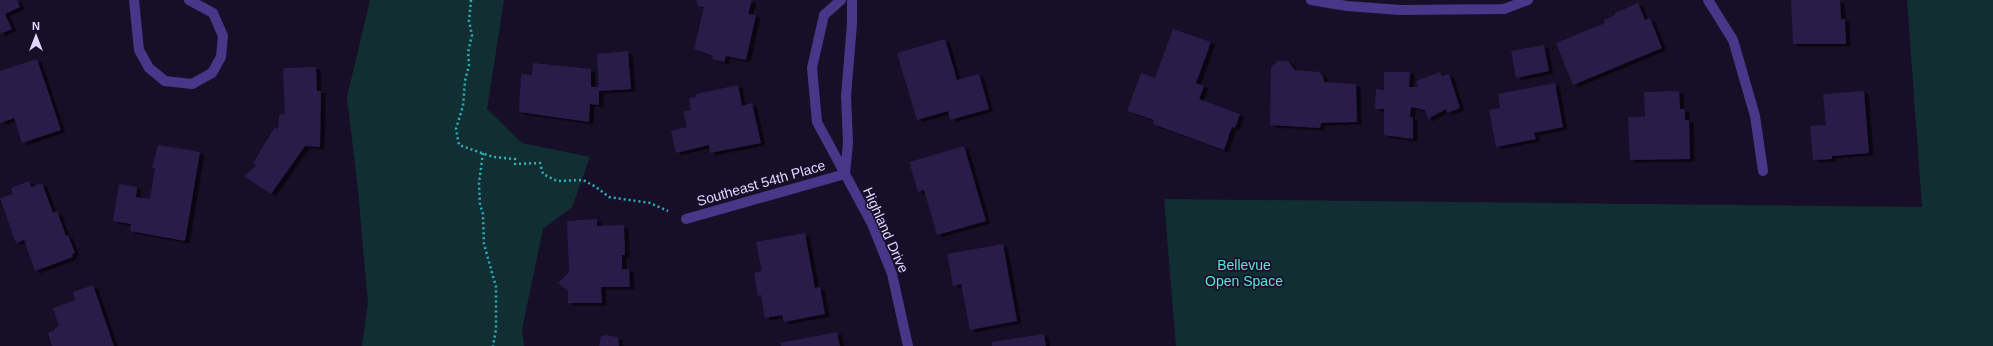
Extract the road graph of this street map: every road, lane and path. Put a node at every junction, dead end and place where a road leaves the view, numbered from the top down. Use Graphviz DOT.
graph roads {
  1 [pos="134,0"];
  2 [pos="189,0"];
  3 [pos="471,0"];
  4 [pos="841,0"];
  5 [pos="852,0"];
  6 [pos="1311,0"];
  7 [pos="1470,0"];
  8 [pos="1528,0"];
  9 [pos="1708,0"];
  10 [pos="1452,8"];
  11 [pos="483,153"];
  12 [pos="1764,171"];
  13 [pos="845,174"];
  14 [pos="686,219"];
  15 [pos="493,346"];
  16 [pos="908,346"];
  1 -- 2 [label="street"];
  3 -- 11 [label="path"];
  4 -- 13 [label="street, Highland Drive"];
  5 -- 13 [label="street"];
  6 -- 10 [label="street"];
  7 -- 10 [label="street"];
  8 -- 10 [label="street"];
  9 -- 12 [label="street"];
  11 -- 14 [label="path"];
  11 -- 15 [label="path"];
  13 -- 14 [label="street, Southeast 54th Place"];
  13 -- 16 [label="street, Highland Drive"];
}
